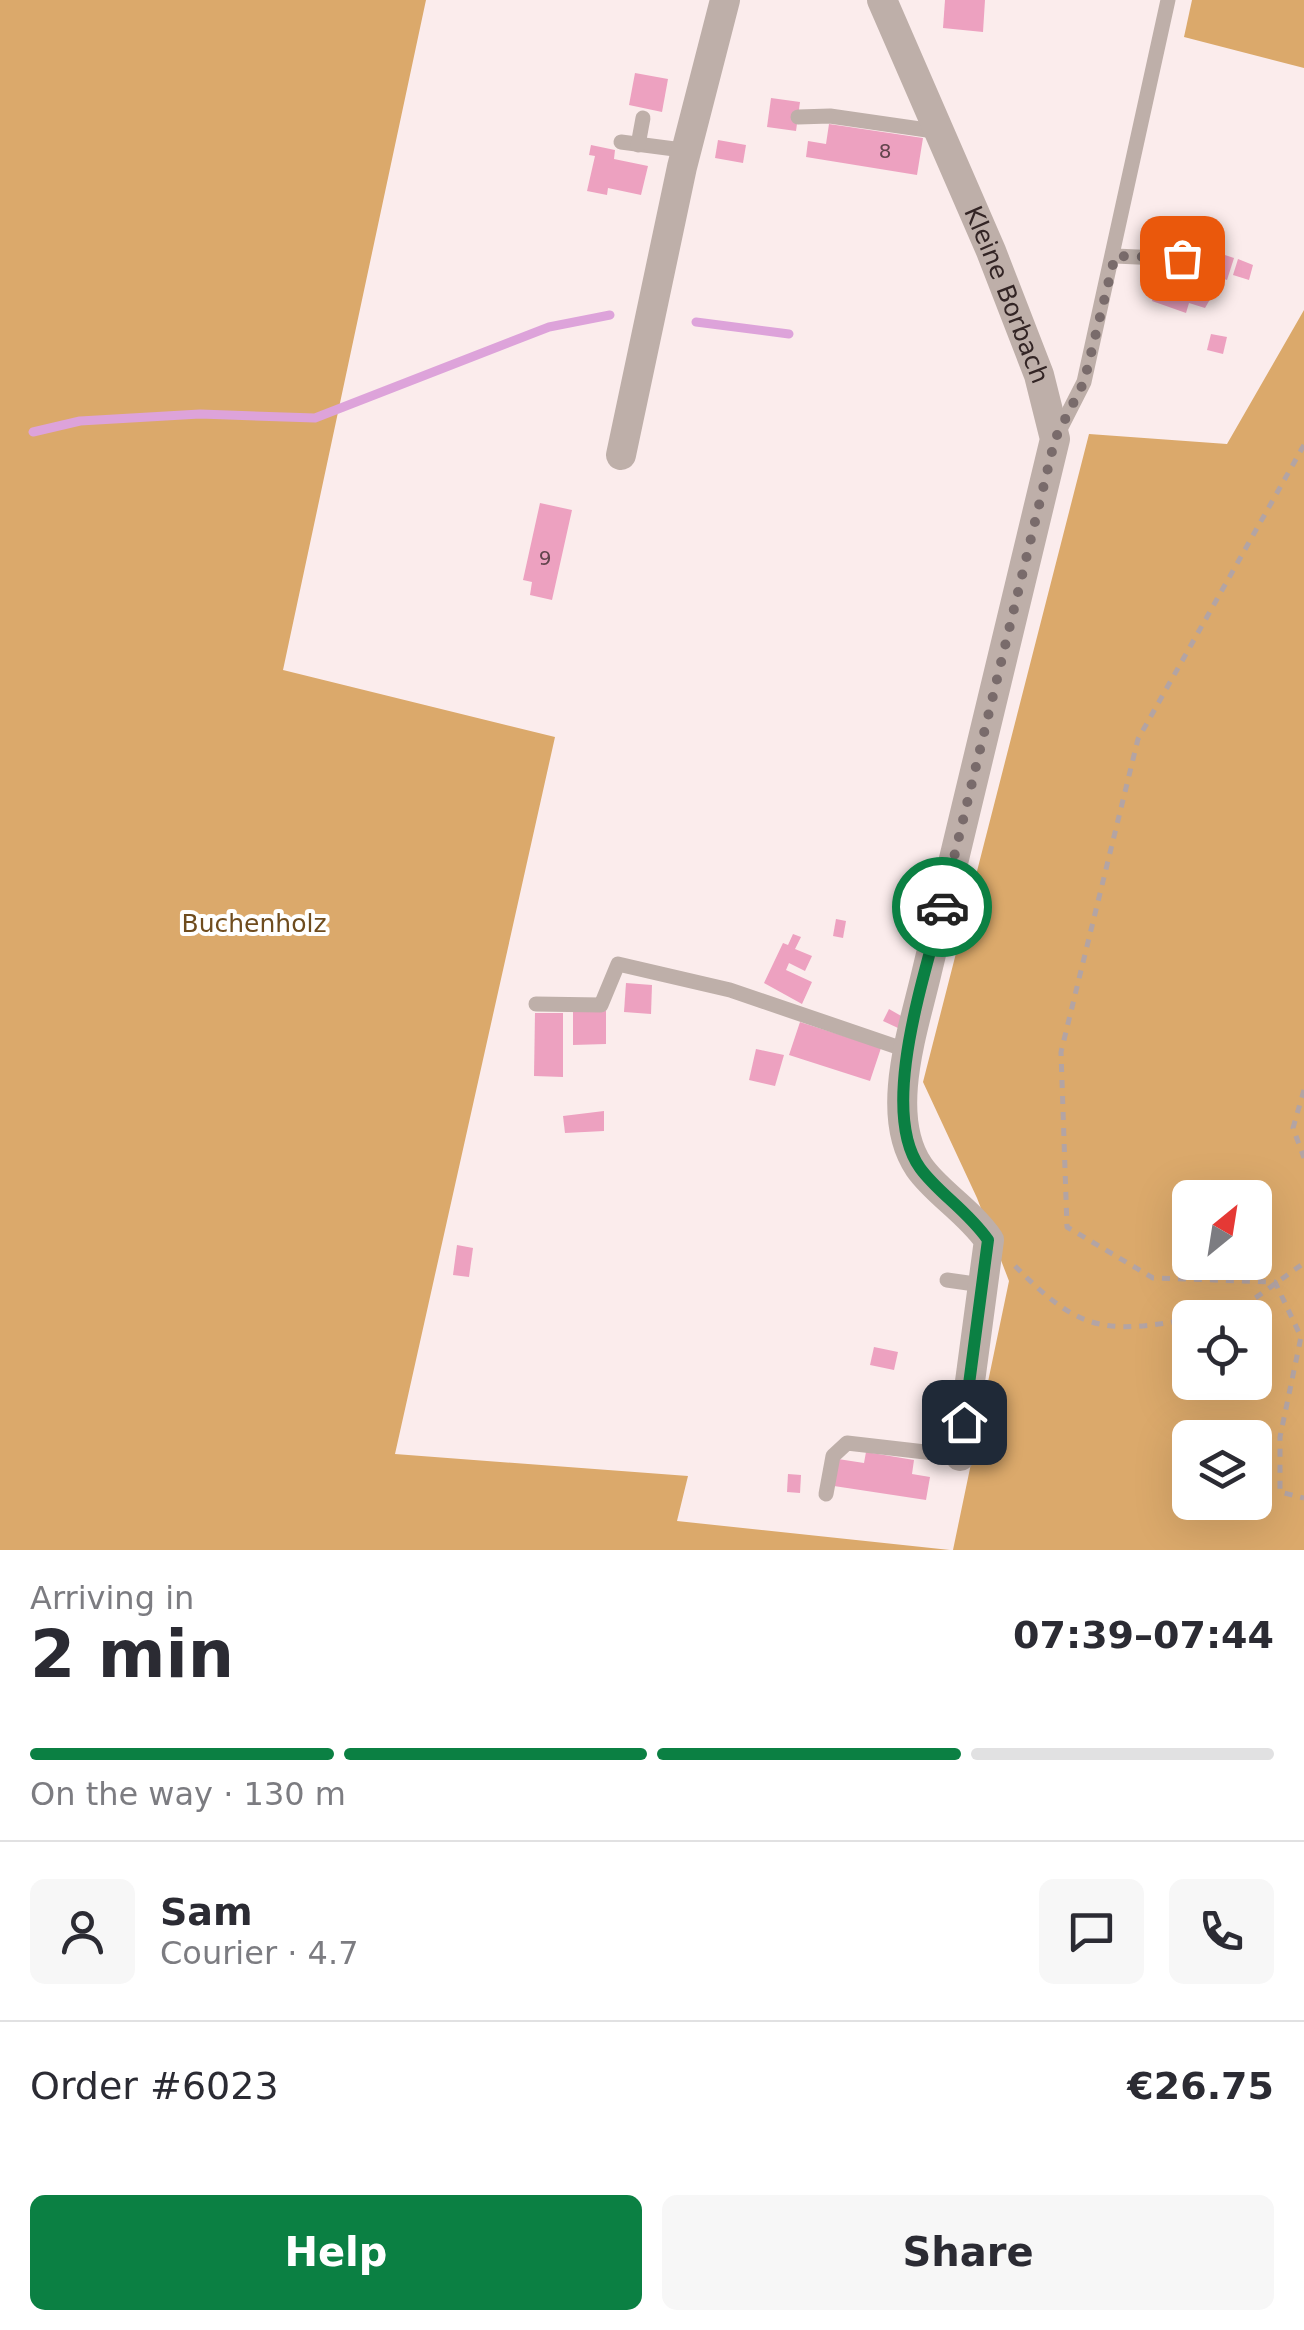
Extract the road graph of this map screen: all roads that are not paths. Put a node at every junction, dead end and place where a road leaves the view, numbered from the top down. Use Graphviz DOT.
graph roads {
  1 [pos="724,0"];
  2 [pos="882,0"];
  3 [pos="1168,0"];
  4 [pos="798,117"];
  5 [pos="643,118"];
  6 [pos="935,125"];
  7 [pos="621,142"];
  8 [pos="638,145"];
  9 [pos="690,152"];
  10 [pos="1115,256"];
  11 [pos="1204,260"];
  12 [pos="1055,439"];
  13 [pos="621,455"];
  14 [pos="536,1004"];
  15 [pos="908,1051"];
  16 [pos="947,1280"];
  17 [pos="982,1286"];
  18 [pos="960,1456"];
  19 [pos="826,1494"];
  1 -- 9 [label="street"];
  2 -- 6 [label="street, Kleine Borbach"];
  3 -- 10 [label="lane"];
  4 -- 6 [label="lane"];
  5 -- 8 [label="lane"];
  6 -- 12 [label="street, Kleine Borbach"];
  7 -- 8 [label="lane"];
  8 -- 9 [label="lane"];
  9 -- 13 [label="street"];
  10 -- 11 [label="lane"];
  10 -- 12 [label="lane"];
  12 -- 15 [label="street, Kleine Borbach"];
  14 -- 15 [label="lane"];
  15 -- 17 [label="street, Kleine Borbach"];
  16 -- 17 [label="lane"];
  17 -- 18 [label="street"];
  18 -- 19 [label="lane"];
}
